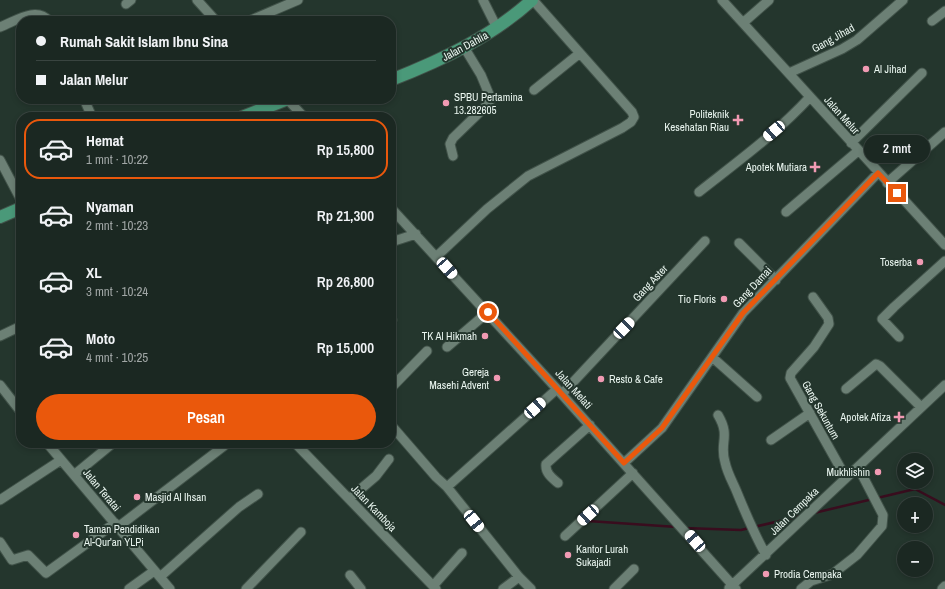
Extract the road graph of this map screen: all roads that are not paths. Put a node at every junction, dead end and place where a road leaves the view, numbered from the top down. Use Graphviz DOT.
graph roads {
  1 [pos="196,0"];
  2 [pos="298,0"];
  3 [pos="483,0"];
  4 [pos="532,0"];
  5 [pos="722,0"];
  6 [pos="769,0"];
  7 [pos="902,0"];
  8 [pos="945,11"];
  9 [pos="29,16"];
  10 [pos="43,16"];
  11 [pos="211,16"];
  12 [pos="260,16"];
  13 [pos="16,21"];
  14 [pos="932,21"];
  15 [pos="744,22"];
  16 [pos="0,27"];
  17 [pos="497,28"];
  18 [pos="464,47"];
  19 [pos="580,53"];
  20 [pos="922,73"];
  21 [pos="789,74"];
  22 [pos="396,78"];
  23 [pos="534,90"];
  24 [pos="810,97"];
  25 [pos="274,104"];
  26 [pos="292,104"];
  27 [pos="254,112"];
  28 [pos="299,112"];
  29 [pos="945,132"];
  30 [pos="851,143"];
  31 [pos="858,151"];
  32 [pos="453,156"];
  33 [pos="0,160"];
  34 [pos="878,173"];
  35 [pos="888,183"];
  36 [pos="16,190"];
  37 [pos="699,192"];
  38 [pos="16,210"];
  39 [pos="786,212"];
  40 [pos="396,213"];
  41 [pos="0,216"];
  42 [pos="416,234"];
  43 [pos="396,240"];
  44 [pos="705,241"];
  45 [pos="739,243"];
  46 [pos="945,245"];
  47 [pos="437,256"];
  48 [pos="945,261"];
  49 [pos="776,280"];
  50 [pos="813,297"];
  51 [pos="488,312"];
  52 [pos="16,328"];
  53 [pos="0,336"];
  54 [pos="899,338"];
  55 [pos="447,347"];
  56 [pos="427,351"];
  57 [pos="712,357"];
  58 [pos="396,383"];
  59 [pos="0,385"];
  60 [pos="945,385"];
  61 [pos="846,389"];
  62 [pos="559,391"];
  63 [pos="757,397"];
  64 [pos="16,406"];
  65 [pos="921,407"];
  66 [pos="810,414"];
  67 [pos="718,415"];
  68 [pos="590,425"];
  69 [pos="396,432"];
  70 [pos="771,440"];
  71 [pos="51,448"];
  72 [pos="107,448"];
  73 [pos="221,448"];
  74 [pos="300,448"];
  75 [pos="388,459"];
  76 [pos="61,460"];
  77 [pos="624,463"];
  78 [pos="858,467"];
  79 [pos="633,473"];
  80 [pos="74,475"];
  81 [pos="846,478"];
  82 [pos="558,483"];
  83 [pos="447,487"];
  84 [pos="258,494"];
  85 [pos="349,499"];
  86 [pos="0,500"];
  87 [pos="116,525"];
  88 [pos="300,532"];
  89 [pos="565,536"];
  90 [pos="0,542"];
  91 [pos="462,553"];
  92 [pos="766,554"];
  93 [pos="634,569"];
  94 [pos="157,574"];
  95 [pos="350,575"];
  96 [pos="520,577"];
  97 [pos="945,586"];
  98 [pos="430,587"];
  99 [pos="732,588"];
  100 [pos="130,589"];
  101 [pos="170,589"];
  102 [pos="246,589"];
  103 [pos="361,589"];
  104 [pos="503,589"];
  105 [pos="531,589"];
  106 [pos="614,589"];
  107 [pos="801,589"];
  108 [pos="942,589"];
  1 -- 11 [label="street"];
  2 -- 12 [label="street"];
  3 -- 17 [label="street"];
  4 -- 17 [label="main road, Jalan Dahlia"];
  4 -- 19 [label="street"];
  5 -- 15 [label="street, Jalan Melur"];
  6 -- 15 [label="street"];
  7 -- 21 [label="street, Gang Jihad"];
  8 -- 14 [label="street"];
  9 -- 10 [label="street"];
  13 -- 16 [label="street"];
  15 -- 21 [label="street, Jalan Melur"];
  17 -- 18 [label="main road, Jalan Dahlia"];
  18 -- 22 [label="main road, Jalan Dahlia"];
  18 -- 32 [label="street"];
  19 -- 23 [label="street"];
  19 -- 47 [label="street"];
  20 -- 30 [label="street"];
  21 -- 24 [label="street, Jalan Melur"];
  24 -- 30 [label="street, Jalan Melur"];
  24 -- 37 [label="street"];
  25 -- 27 [label="main road"];
  26 -- 28 [label="street"];
  29 -- 35 [label="street"];
  30 -- 31 [label="street, Jalan Melur"];
  31 -- 34 [label="street, Jalan Melur"];
  31 -- 39 [label="street"];
  33 -- 36 [label="street"];
  34 -- 35 [label="street, Jalan Melur"];
  34 -- 49 [label="street, Gang Damai"];
  35 -- 46 [label="street, Jalan Melur"];
  38 -- 41 [label="main road"];
  40 -- 42 [label="street, Jalan Melati"];
  42 -- 43 [label="street"];
  42 -- 47 [label="street, Jalan Melati"];
  44 -- 62 [label="street, Gang Aster"];
  45 -- 49 [label="street"];
  47 -- 51 [label="street, Jalan Melati"];
  48 -- 54 [label="street"];
  49 -- 57 [label="street, Gang Damai"];
  50 -- 66 [label="street, Gang Sekuntum"];
  51 -- 55 [label="street"];
  51 -- 62 [label="street, Jalan Melati"];
  52 -- 53 [label="street"];
  56 -- 58 [label="street"];
  57 -- 63 [label="street"];
  57 -- 77 [label="street, Gang Damai"];
  59 -- 64 [label="street"];
  60 -- 65 [label="street, Jalan Cempaka"];
  61 -- 65 [label="street"];
  62 -- 68 [label="street, Jalan Melati"];
  62 -- 83 [label="street, Gang Aster"];
  65 -- 78 [label="street, Jalan Cempaka"];
  66 -- 70 [label="street"];
  66 -- 81 [label="street, Gang Sekuntum"];
  67 -- 92 [label="street"];
  68 -- 77 [label="street, Jalan Melati"];
  68 -- 82 [label="street"];
  69 -- 83 [label="street"];
  71 -- 76 [label="street, Jalan Teratai"];
  72 -- 80 [label="street"];
  73 -- 87 [label="street"];
  74 -- 85 [label="street, Jalan Kamboja"];
  75 -- 85 [label="street"];
  76 -- 80 [label="street, Jalan Teratai"];
  76 -- 86 [label="street"];
  77 -- 79 [label="street, Jalan Melati"];
  78 -- 81 [label="street, Jalan Cempaka"];
  78 -- 107 [label="street"];
  79 -- 89 [label="street"];
  79 -- 99 [label="street, Jalan Melati"];
  80 -- 87 [label="street, Jalan Teratai"];
  81 -- 92 [label="street, Jalan Cempaka"];
  83 -- 96 [label="street"];
  84 -- 94 [label="street"];
  85 -- 98 [label="street, Jalan Kamboja"];
  87 -- 90 [label="street"];
  87 -- 94 [label="street, Jalan Teratai"];
  88 -- 102 [label="street"];
  91 -- 98 [label="street"];
  92 -- 99 [label="street, Jalan Cempaka"];
  93 -- 106 [label="street"];
  94 -- 100 [label="street"];
  94 -- 101 [label="street, Jalan Teratai"];
  95 -- 103 [label="street"];
  96 -- 104 [label="street"];
  96 -- 105 [label="street"];
  97 -- 108 [label="street"];
}
